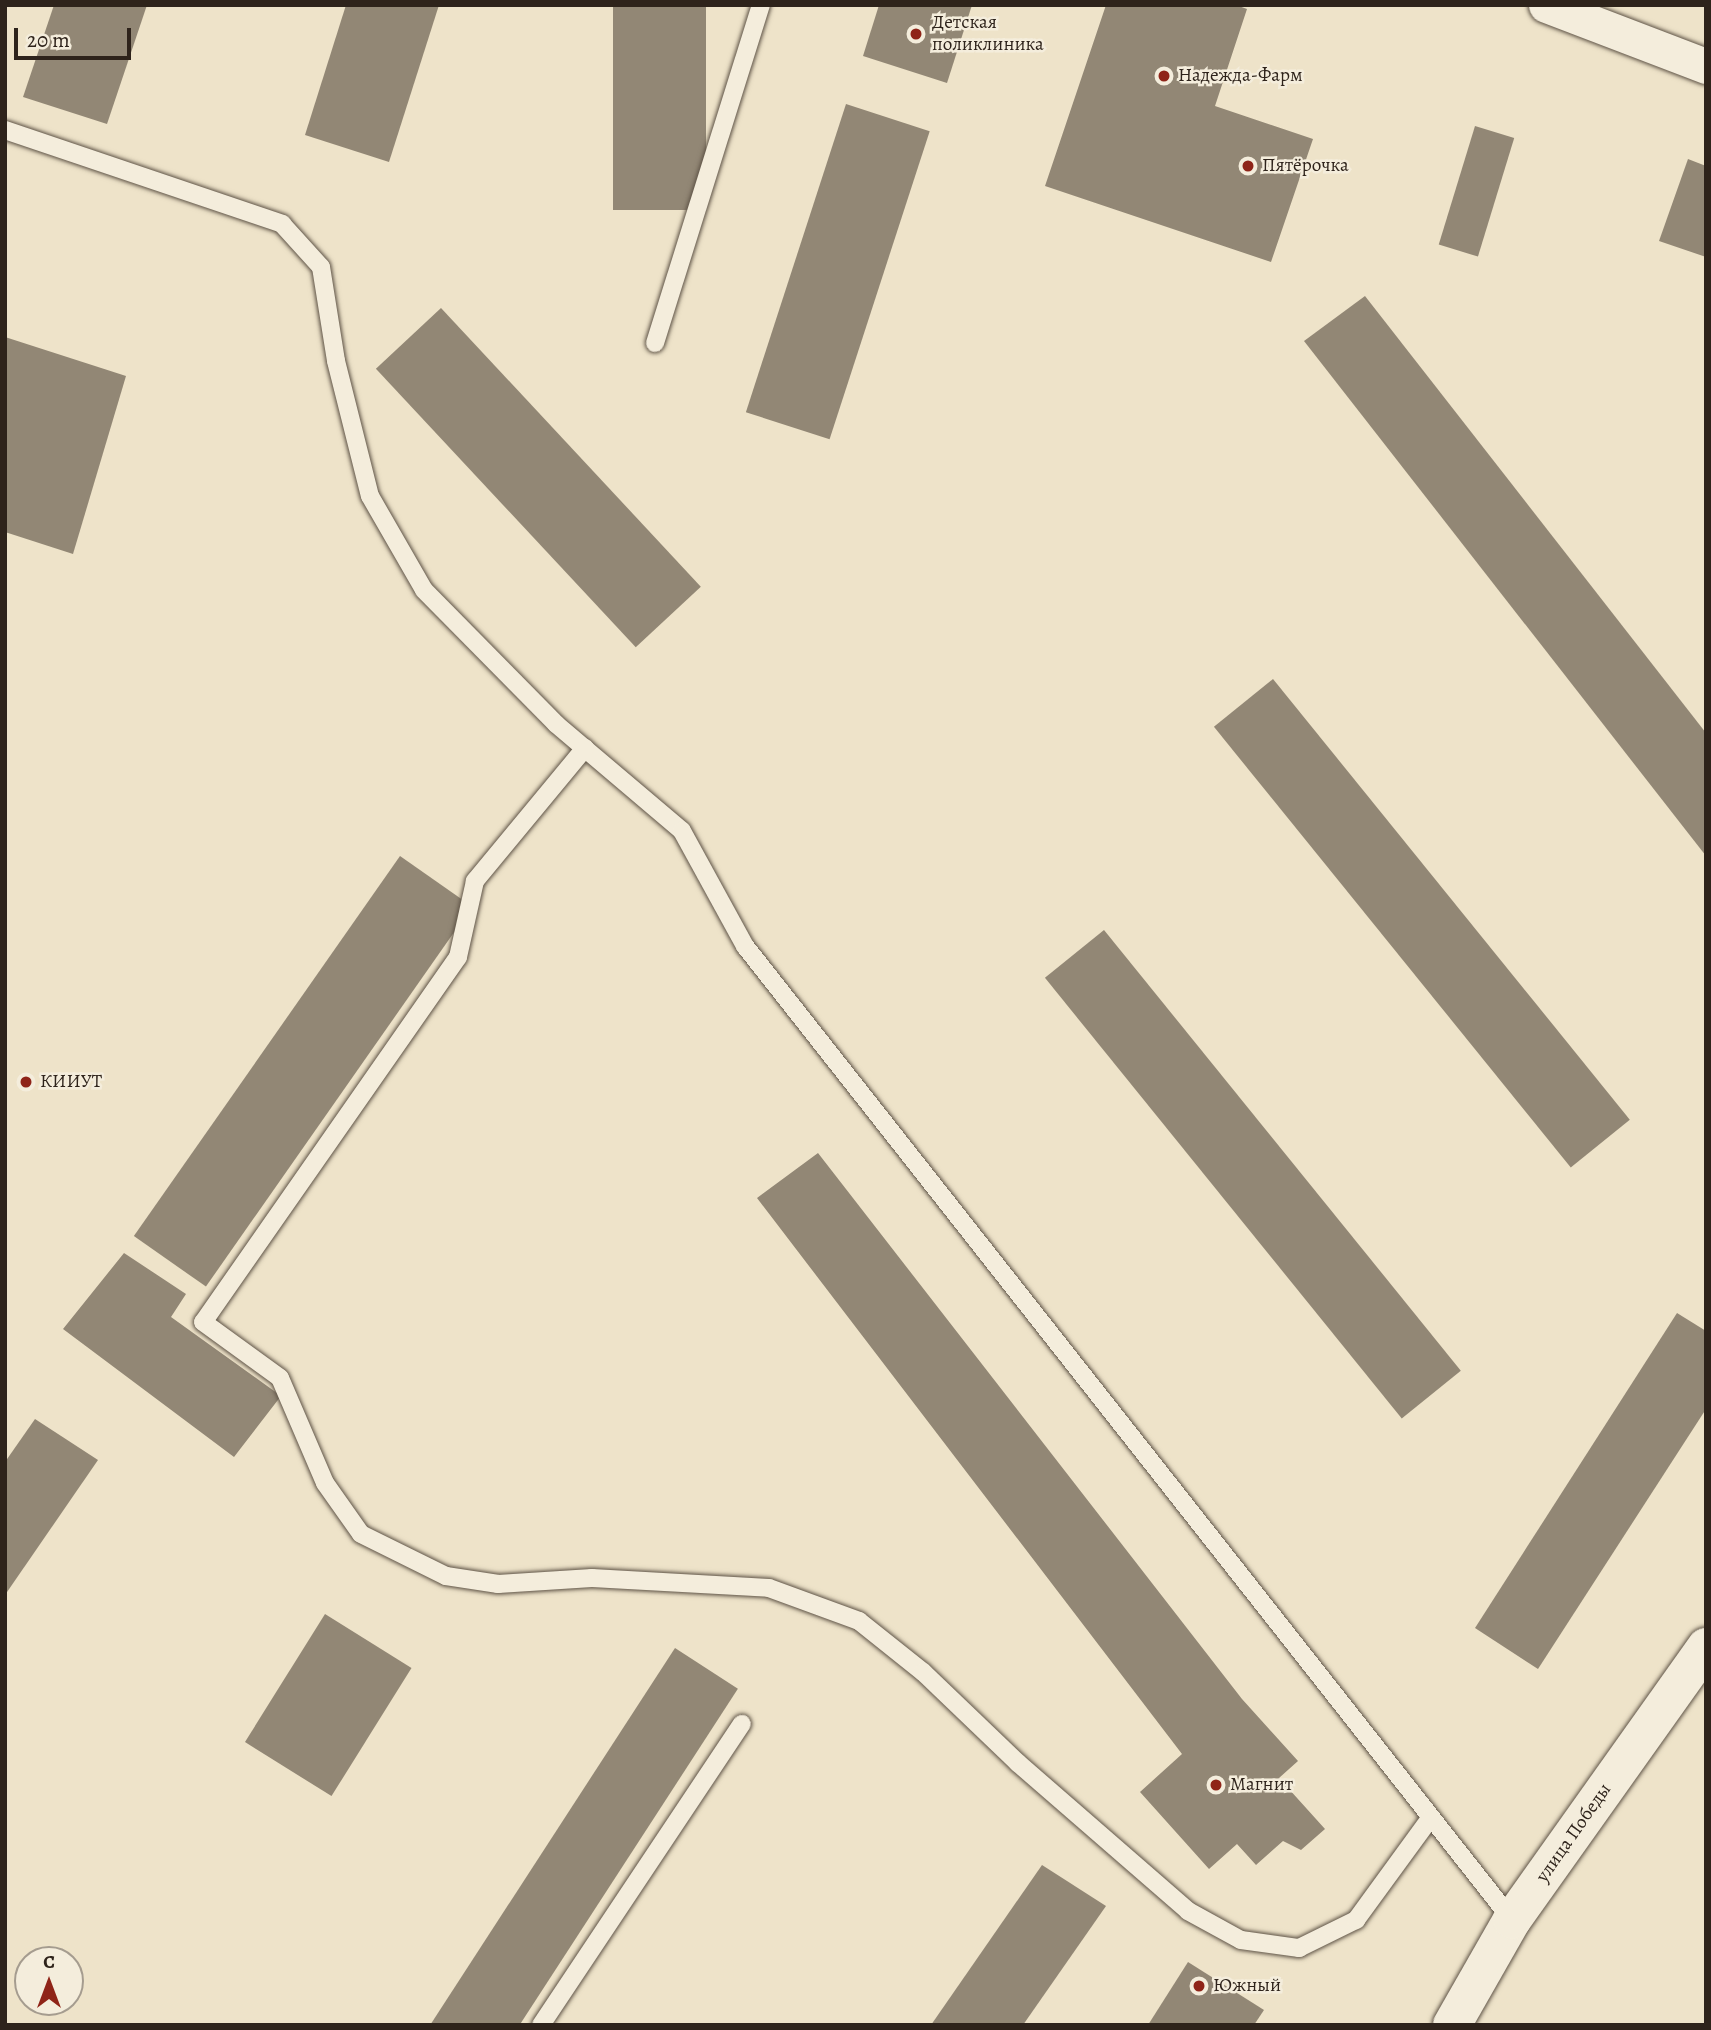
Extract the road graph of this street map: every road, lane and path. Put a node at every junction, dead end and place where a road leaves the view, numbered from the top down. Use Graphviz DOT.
graph roads {
  1 [pos="761,5"];
  2 [pos="1546,5"];
  3 [pos="1706,66"];
  4 [pos="5,130"];
  5 [pos="655,342"];
  6 [pos="585,748"];
  7 [pos="1706,1647"];
  8 [pos="742,1724"];
  9 [pos="1431,1817"];
  10 [pos="1512,1920"];
  11 [pos="541,2025"];
  12 [pos="1452,2025"];
  1 -- 5 [label="lane"];
  2 -- 3 [label="street"];
  4 -- 6 [label="lane"];
  6 -- 9 [label="lane"];
  6 -- 9 [label="lane"];
  7 -- 10 [label="street, улица Победы"];
  8 -- 11 [label="lane"];
  9 -- 10 [label="lane"];
  10 -- 12 [label="street, улица Победы"];
}
